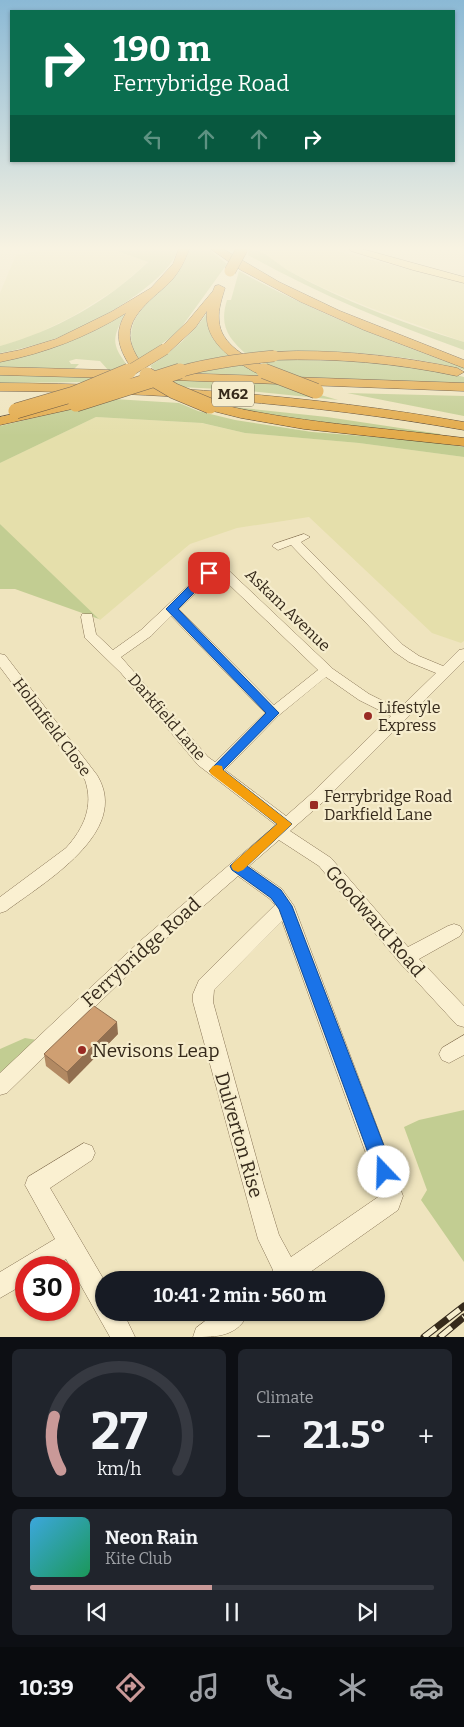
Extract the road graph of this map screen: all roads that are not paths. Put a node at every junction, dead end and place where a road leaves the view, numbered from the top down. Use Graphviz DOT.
graph roads {
  1 [pos="122,311"];
  2 [pos="134,311"];
  3 [pos="201,311"];
  4 [pos="214,311"];
  5 [pos="332,311"];
  6 [pos="347,311"];
  7 [pos="464,356"];
  8 [pos="0,358"];
  9 [pos="464,364"];
  10 [pos="0,371"];
  11 [pos="464,373"];
  12 [pos="464,387"];
  13 [pos="0,388"];
  14 [pos="0,394"];
  15 [pos="0,414"];
  16 [pos="0,421"];
  17 [pos="464,425"];
  18 [pos="464,433"];
  19 [pos="464,442"];
  20 [pos="278,546"];
  21 [pos="172,609"];
  22 [pos="87,617"];
  23 [pos="464,653"];
  24 [pos="112,657"];
  25 [pos="0,658"];
  26 [pos="328,672"];
  27 [pos="444,672"];
  28 [pos="273,713"];
  29 [pos="402,716"];
  30 [pos="215,771"];
  31 [pos="282,827"];
  32 [pos="237,866"];
  33 [pos="0,906"];
  34 [pos="285,906"];
  35 [pos="454,931"];
  36 [pos="406,957"];
  37 [pos="464,1019"];
  38 [pos="0,1086"];
  39 [pos="84,1153"];
  40 [pos="70,1243"];
  41 [pos="49,1256"];
  42 [pos="281,1271"];
  43 [pos="292,1271"];
  44 [pos="15,1277"];
  45 [pos="0,1286"];
  46 [pos="95,1287"];
  47 [pos="114,1321"];
  48 [pos="225,1321"];
  49 [pos="123,1337"];
  50 [pos="205,1337"];
  1 -- 8 [label="highway"];
  2 -- 19 [label="highway, bridge"];
  3 -- 15 [label="highway, bridge"];
  4 -- 17 [label="highway, bridge"];
  5 -- 9 [label="highway"];
  6 -- 7 [label="highway"];
  10 -- 12 [label="highway"];
  11 -- 16 [label="highway, bridge"];
  13 -- 17 [label="highway, M62"];
  14 -- 18 [label="highway, M62"];
  20 -- 27 [label="street"];
  21 -- 24 [label="street, Askam Avenue"];
  21 -- 26 [label="street, Askam Avenue"];
  21 -- 28 [label="street"];
  22 -- 24 [label="street, Darkfield Lane"];
  23 -- 27 [label="street, Ferrybridge Road"];
  24 -- 30 [label="street, Darkfield Lane"];
  25 -- 33 [label="street, Holmfield Close"];
  26 -- 28 [label="street"];
  26 -- 29 [label="street, Askam Avenue"];
  27 -- 29 [label="street, Ferrybridge Road"];
  28 -- 30 [label="street"];
  29 -- 31 [label="street, Ferrybridge Road"];
  30 -- 31 [label="street, Darkfield Lane"];
  31 -- 32 [label="street, Ferrybridge Road"];
  31 -- 36 [label="street, Goodward Road"];
  32 -- 34 [label="street"];
  32 -- 38 [label="street, Ferrybridge Road"];
  34 -- 42 [label="street, Dulverton Rise"];
  34 -- 43 [label="street"];
  35 -- 36 [label="street"];
  36 -- 37 [label="street, Goodward Road"];
  39 -- 40 [label="street"];
  40 -- 41 [label="street"];
  40 -- 46 [label="street"];
  44 -- 45 [label="street"];
  47 -- 49 [label="street"];
  48 -- 50 [label="street"];
}
